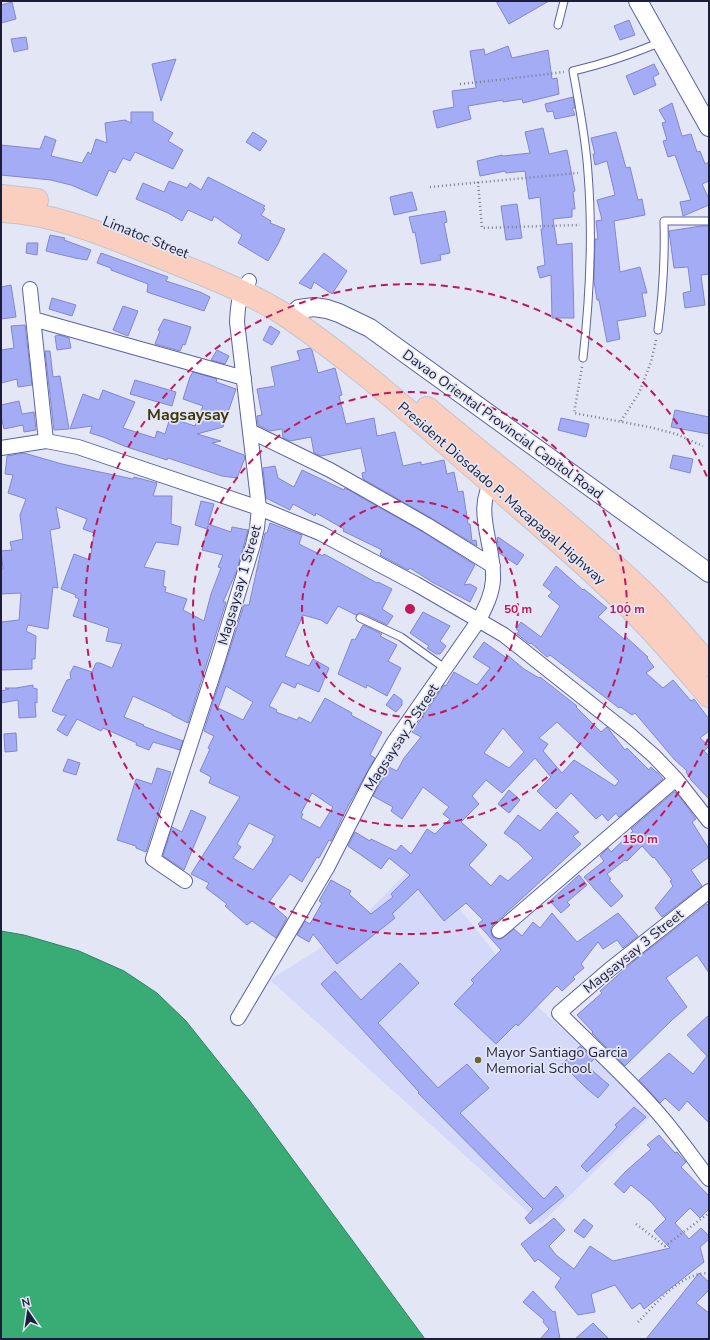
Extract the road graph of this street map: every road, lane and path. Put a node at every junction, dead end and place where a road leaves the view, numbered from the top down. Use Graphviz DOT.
graph roads {
  1 [pos="564,1"];
  2 [pos="638,1"];
  3 [pos="558,25"];
  4 [pos="661,42"];
  5 [pos="573,71"];
  6 [pos="460,84"];
  7 [pos="709,127"];
  8 [pos="588,172"];
  9 [pos="478,182"];
  10 [pos="430,187"];
  11 [pos="1,196"];
  12 [pos="1,212"];
  13 [pos="709,221"];
  14 [pos="591,224"];
  15 [pos="245,286"];
  16 [pos="30,289"];
  17 [pos="287,309"];
  18 [pos="33,319"];
  19 [pos="658,330"];
  20 [pos="583,358"];
  21 [pos="244,378"];
  22 [pos="621,421"];
  23 [pos="250,431"];
  24 [pos="46,441"];
  25 [pos="703,446"];
  26 [pos="1,448"];
  27 [pos="495,475"];
  28 [pos="259,508"];
  29 [pos="493,566"];
  30 [pos="709,573"];
  31 [pos="360,618"];
  32 [pos="478,620"];
  33 [pos="709,665"];
  34 [pos="446,670"];
  35 [pos="709,696"];
  36 [pos="676,779"];
  37 [pos="709,822"];
  38 [pos="185,881"];
  39 [pos="709,891"];
  40 [pos="500,931"];
  41 [pos="238,1018"];
  42 [pos="709,1179"];
  43 [pos="709,1213"];
  44 [pos="636,1224"];
  45 [pos="709,1273"];
  46 [pos="638,1322"];
  1 -- 3 [label="lane"];
  2 -- 4 [label="street"];
  4 -- 5 [label="lane"];
  4 -- 7 [label="street"];
  5 -- 6 [label="path"];
  5 -- 8 [label="lane"];
  8 -- 9 [label="path"];
  8 -- 14 [label="lane"];
  9 -- 10 [label="path"];
  9 -- 14 [label="path"];
  11 -- 15 [label="main road, Limatoc Street"];
  12 -- 15 [label="main road, Limatoc Street"];
  13 -- 19 [label="lane"];
  14 -- 20 [label="lane"];
  15 -- 17 [label="main road, Limatoc Street"];
  15 -- 21 [label="street, Magsaysay 1 Street"];
  16 -- 18 [label="street"];
  17 -- 27 [label="main road, President Diosdado P. Macapagal Highway"];
  17 -- 30 [label="street, Davao Oriental Provincial Capitol Road"];
  18 -- 21 [label="street"];
  18 -- 24 [label="street"];
  19 -- 22 [label="path"];
  20 -- 22 [label="path"];
  21 -- 23 [label="street, Magsaysay 1 Street"];
  22 -- 25 [label="path"];
  23 -- 28 [label="street, Magsaysay 1 Street"];
  23 -- 29 [label="street"];
  24 -- 26 [label="street"];
  24 -- 28 [label="street"];
  27 -- 29 [label="street, Magsaysay 2 Street"];
  27 -- 33 [label="main road, President Diosdado P. Macapagal Highway"];
  27 -- 35 [label="main road, President Diosdado P. Macapagal Highway"];
  28 -- 32 [label="street"];
  28 -- 38 [label="street, Magsaysay 1 Street"];
  29 -- 32 [label="street, Magsaysay 2 Street"];
  31 -- 34 [label="lane"];
  32 -- 34 [label="street, Magsaysay 2 Street"];
  32 -- 36 [label="street"];
  34 -- 41 [label="street, Magsaysay 2 Street"];
  36 -- 37 [label="street"];
  36 -- 40 [label="street"];
  39 -- 42 [label="street, Magsaysay 3 Street"];
  43 -- 44 [label="path"];
  45 -- 46 [label="path"];
}
